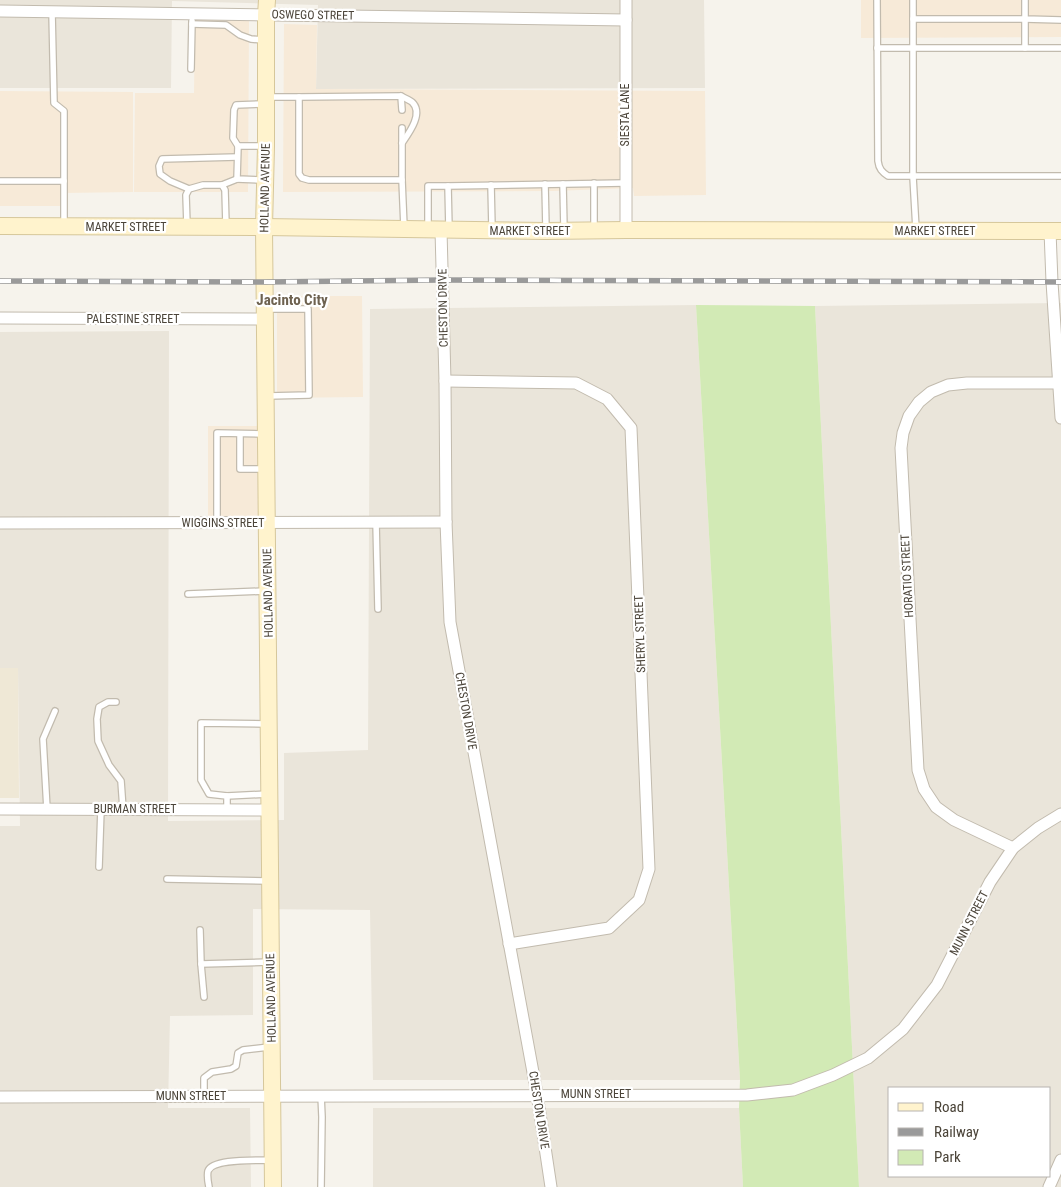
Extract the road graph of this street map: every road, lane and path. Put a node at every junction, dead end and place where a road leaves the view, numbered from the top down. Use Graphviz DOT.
graph roads {
  1 [pos="626,0"];
  2 [pos="877,0"];
  3 [pos="912,0"];
  4 [pos="1025,0"];
  5 [pos="266,7"];
  6 [pos="0,11"];
  7 [pos="52,12"];
  8 [pos="192,19"];
  9 [pos="913,19"];
  10 [pos="1025,19"];
  11 [pos="626,20"];
  12 [pos="1061,20"];
  13 [pos="266,40"];
  14 [pos="877,48"];
  15 [pos="913,48"];
  16 [pos="1025,48"];
  17 [pos="1061,48"];
  18 [pos="191,69"];
  19 [pos="401,96"];
  20 [pos="299,97"];
  21 [pos="266,100"];
  22 [pos="402,110"];
  23 [pos="402,128"];
  24 [pos="402,143"];
  25 [pos="238,146"];
  26 [pos="266,146"];
  27 [pos="237,157"];
  28 [pos="913,176"];
  29 [pos="1061,176"];
  30 [pos="64,180"];
  31 [pos="237,180"];
  32 [pos="266,180"];
  33 [pos="402,180"];
  34 [pos="0,181"];
  35 [pos="625,182"];
  36 [pos="594,183"];
  37 [pos="545,184"];
  38 [pos="563,184"];
  39 [pos="222,185"];
  40 [pos="491,185"];
  41 [pos="448,186"];
  42 [pos="189,189"];
  43 [pos="0,226"];
  44 [pos="64,226"];
  45 [pos="187,227"];
  46 [pos="226,227"];
  47 [pos="264,227"];
  48 [pos="404,229"];
  49 [pos="439,229"];
  50 [pos="492,230"];
  51 [pos="626,230"];
  52 [pos="546,231"];
  53 [pos="564,231"];
  54 [pos="594,231"];
  55 [pos="916,231"];
  56 [pos="1056,231"];
  57 [pos="265,314"];
  58 [pos="0,318"];
  59 [pos="444,381"];
  60 [pos="1059,383"];
  61 [pos="266,396"];
  62 [pos="1061,418"];
  63 [pos="240,434"];
  64 [pos="266,434"];
  65 [pos="266,469"];
  66 [pos="267,522"];
  67 [pos="376,522"];
  68 [pos="446,522"];
  69 [pos="0,523"];
  70 [pos="217,523"];
  71 [pos="268,591"];
  72 [pos="188,594"];
  73 [pos="378,609"];
  74 [pos="116,702"];
  75 [pos="56,710"];
  76 [pos="269,724"];
  77 [pos="227,796"];
  78 [pos="270,802"];
  79 [pos="0,809"];
  80 [pos="47,809"];
  81 [pos="100,809"];
  82 [pos="123,809"];
  83 [pos="227,810"];
  84 [pos="1061,814"];
  85 [pos="1013,848"];
  86 [pos="99,867"];
  87 [pos="167,879"];
  88 [pos="270,881"];
  89 [pos="200,930"];
  90 [pos="509,944"];
  91 [pos="271,962"];
  92 [pos="201,964"];
  93 [pos="204,997"];
  94 [pos="272,1047"];
  95 [pos="537,1094"];
  96 [pos="321,1095"];
  97 [pos="0,1096"];
  98 [pos="204,1096"];
  99 [pos="272,1096"];
  100 [pos="273,1160"];
  101 [pos="1061,1160"];
  102 [pos="209,1187"];
  103 [pos="273,1187"];
  104 [pos="321,1187"];
  105 [pos="551,1187"];
  106 [pos="1050,1187"];
  1 -- 11 [label="street, SIESTA LANE"];
  2 -- 14 [label="lane"];
  3 -- 9 [label="lane"];
  4 -- 10 [label="lane"];
  5 -- 8 [label="street, OSWEGO STREET"];
  5 -- 11 [label="street, OSWEGO STREET"];
  5 -- 13 [label="main road, HOLLAND AVENUE"];
  6 -- 7 [label="street, OSWEGO STREET"];
  7 -- 8 [label="street, OSWEGO STREET"];
  7 -- 30 [label="lane"];
  8 -- 13 [label="lane"];
  8 -- 18 [label="lane"];
  9 -- 10 [label="lane"];
  9 -- 15 [label="lane"];
  10 -- 12 [label="lane"];
  10 -- 16 [label="lane"];
  11 -- 35 [label="street, SIESTA LANE"];
  13 -- 21 [label="main road, HOLLAND AVENUE"];
  14 -- 15 [label="lane"];
  14 -- 28 [label="lane"];
  15 -- 16 [label="lane"];
  15 -- 28 [label="lane"];
  16 -- 17 [label="lane"];
  19 -- 20 [label="lane"];
  19 -- 22 [label="lane"];
  19 -- 24 [label="lane"];
  20 -- 21 [label="lane"];
  20 -- 33 [label="lane"];
  21 -- 25 [label="lane"];
  21 -- 26 [label="main road, HOLLAND AVENUE"];
  23 -- 24 [label="lane"];
  24 -- 33 [label="lane"];
  25 -- 26 [label="lane"];
  25 -- 27 [label="lane"];
  26 -- 32 [label="main road, HOLLAND AVENUE"];
  27 -- 31 [label="lane"];
  27 -- 42 [label="lane"];
  28 -- 29 [label="lane"];
  28 -- 55 [label="lane"];
  30 -- 34 [label="lane"];
  30 -- 44 [label="lane"];
  31 -- 32 [label="lane"];
  31 -- 39 [label="lane"];
  32 -- 47 [label="main road, HOLLAND AVENUE"];
  33 -- 48 [label="lane"];
  35 -- 36 [label="lane"];
  35 -- 51 [label="street, SIESTA LANE"];
  36 -- 38 [label="lane"];
  36 -- 54 [label="lane"];
  37 -- 38 [label="lane"];
  37 -- 40 [label="lane"];
  37 -- 52 [label="lane"];
  38 -- 53 [label="lane"];
  39 -- 42 [label="lane"];
  39 -- 46 [label="lane"];
  40 -- 41 [label="lane"];
  40 -- 50 [label="lane"];
  41 -- 49 [label="lane"];
  41 -- 49 [label="lane"];
  42 -- 45 [label="lane"];
  43 -- 44 [label="main road, MARKET STREET"];
  44 -- 45 [label="main road, MARKET STREET"];
  45 -- 46 [label="main road, MARKET STREET"];
  46 -- 47 [label="main road, MARKET STREET"];
  47 -- 48 [label="main road, MARKET STREET"];
  47 -- 57 [label="main road, HOLLAND AVENUE"];
  48 -- 49 [label="main road, MARKET STREET"];
  49 -- 50 [label="main road, MARKET STREET"];
  49 -- 59 [label="street, CHESTON DRIVE"];
  50 -- 52 [label="main road, MARKET STREET"];
  51 -- 54 [label="main road, MARKET STREET"];
  51 -- 55 [label="main road, MARKET STREET"];
  52 -- 53 [label="main road, MARKET STREET"];
  53 -- 54 [label="main road, MARKET STREET"];
  55 -- 56 [label="main road, MARKET STREET"];
  56 -- 60 [label="street"];
  57 -- 58 [label="street, PALESTINE STREET"];
  57 -- 61 [label="main road, HOLLAND AVENUE"];
  57 -- 61 [label="lane"];
  59 -- 68 [label="street, CHESTON DRIVE"];
  59 -- 90 [label="street, SHERYL STREET"];
  60 -- 62 [label="street"];
  60 -- 85 [label="street, HORATIO STREET"];
  61 -- 64 [label="main road, HOLLAND AVENUE"];
  63 -- 64 [label="lane"];
  63 -- 65 [label="lane"];
  63 -- 70 [label="lane"];
  64 -- 65 [label="main road, HOLLAND AVENUE"];
  65 -- 66 [label="main road, HOLLAND AVENUE"];
  66 -- 67 [label="street, WIGGINS STREET"];
  66 -- 70 [label="street, WIGGINS STREET"];
  66 -- 71 [label="main road, HOLLAND AVENUE"];
  67 -- 68 [label="street, WIGGINS STREET"];
  67 -- 73 [label="lane"];
  68 -- 90 [label="street, CHESTON DRIVE"];
  69 -- 70 [label="street, WIGGINS STREET"];
  71 -- 72 [label="lane"];
  71 -- 76 [label="main road, HOLLAND AVENUE"];
  74 -- 82 [label="lane"];
  75 -- 80 [label="lane"];
  76 -- 77 [label="lane"];
  76 -- 78 [label="main road, HOLLAND AVENUE"];
  77 -- 78 [label="lane"];
  77 -- 83 [label="lane"];
  78 -- 83 [label="street, BURMAN STREET"];
  78 -- 88 [label="main road, HOLLAND AVENUE"];
  79 -- 80 [label="street, BURMAN STREET"];
  80 -- 81 [label="street, BURMAN STREET"];
  81 -- 82 [label="street, BURMAN STREET"];
  81 -- 86 [label="lane"];
  82 -- 83 [label="street, BURMAN STREET"];
  84 -- 85 [label="street, MUNN STREET"];
  85 -- 95 [label="street, MUNN STREET"];
  87 -- 88 [label="lane"];
  88 -- 91 [label="main road, HOLLAND AVENUE"];
  89 -- 92 [label="lane"];
  90 -- 95 [label="street, CHESTON DRIVE"];
  91 -- 92 [label="lane"];
  91 -- 94 [label="main road, HOLLAND AVENUE"];
  92 -- 93 [label="lane"];
  94 -- 98 [label="lane"];
  94 -- 99 [label="main road, HOLLAND AVENUE"];
  95 -- 96 [label="street, MUNN STREET"];
  95 -- 105 [label="street, CHESTON DRIVE"];
  96 -- 99 [label="street, MUNN STREET"];
  96 -- 104 [label="lane"];
  97 -- 98 [label="street, MUNN STREET"];
  98 -- 99 [label="street, MUNN STREET"];
  99 -- 100 [label="main road, HOLLAND AVENUE"];
  100 -- 102 [label="lane"];
  100 -- 103 [label="main road, HOLLAND AVENUE"];
  101 -- 106 [label="street"];
}
